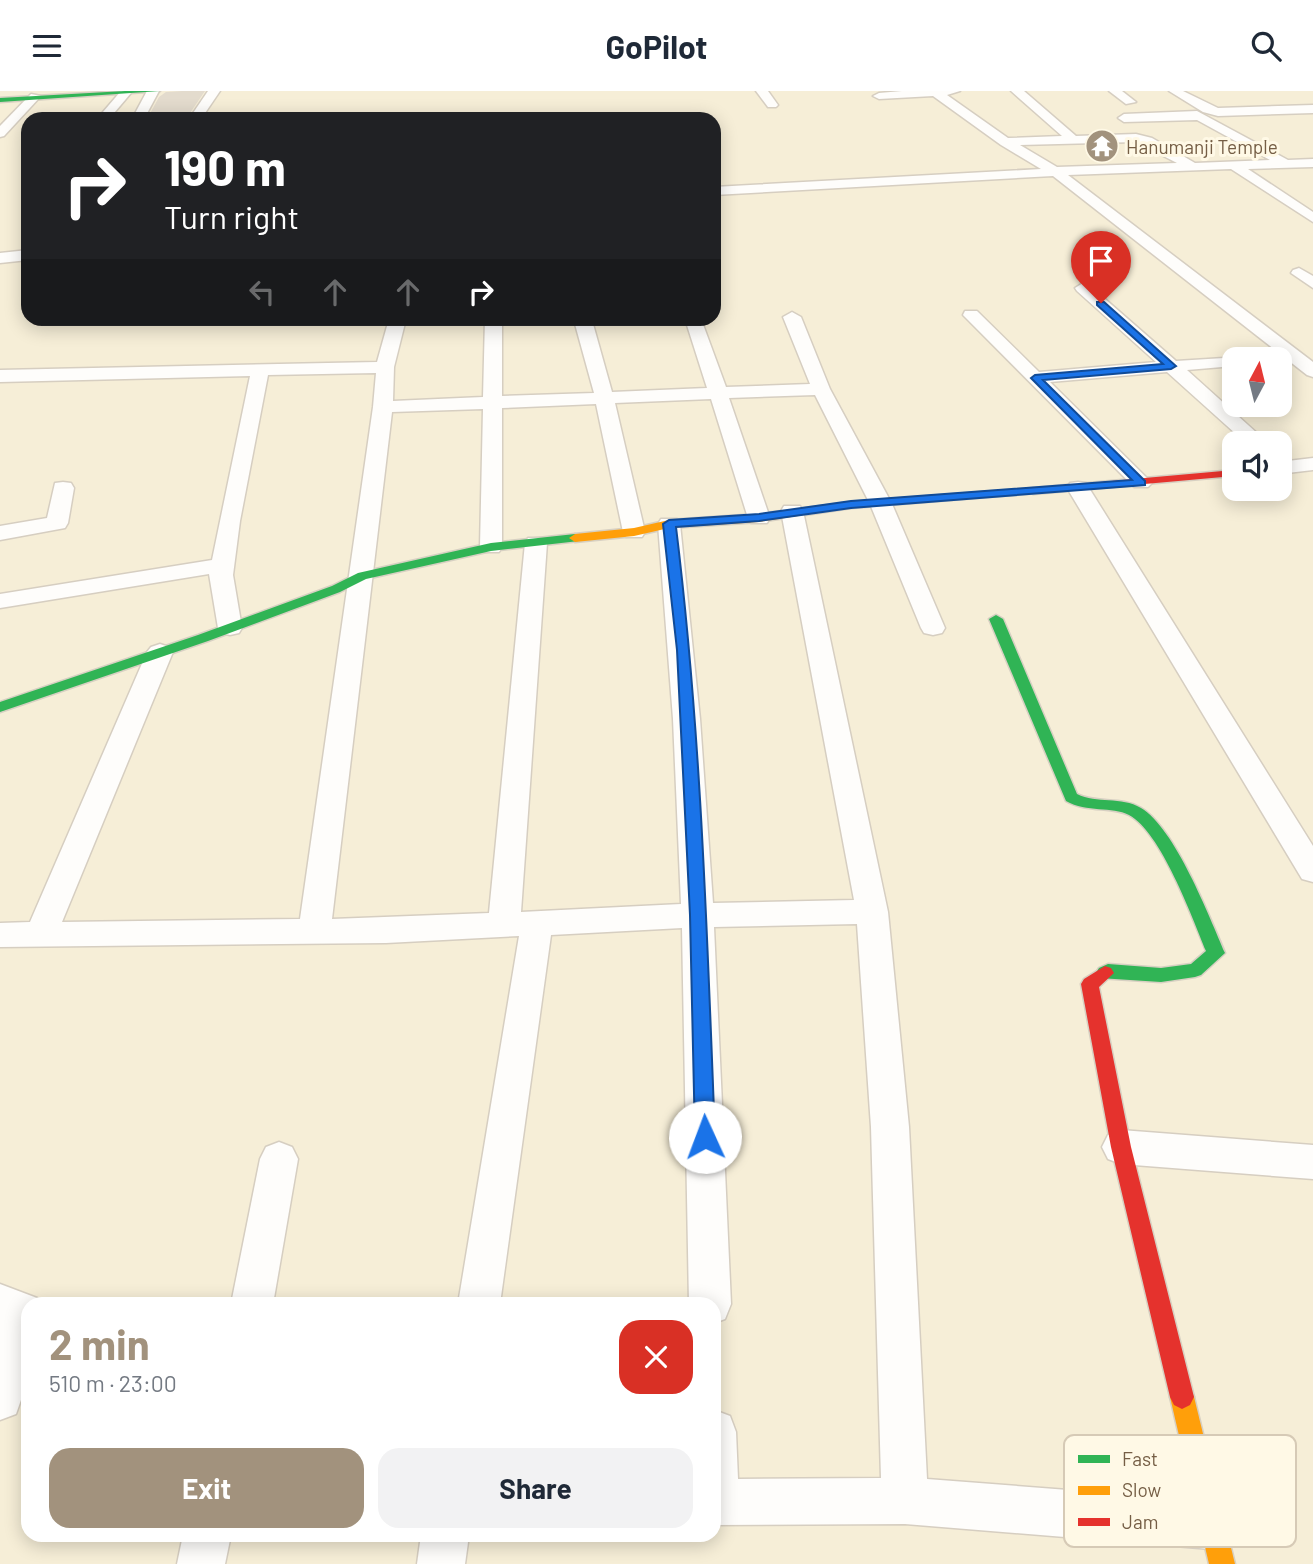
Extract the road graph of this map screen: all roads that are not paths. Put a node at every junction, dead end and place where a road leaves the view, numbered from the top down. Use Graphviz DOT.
graph roads {
  1 [pos="155,91"];
  2 [pos="214,91"];
  3 [pos="762,91"];
  4 [pos="955,91"];
  5 [pos="1017,91"];
  6 [pos="1115,91"];
  7 [pos="1175,91"];
  8 [pos="121,92"];
  9 [pos="934,92"];
  10 [pos="68,94"];
  11 [pos="879,96"];
  12 [pos="35,97"];
  13 [pos="1271,97"];
  14 [pos="0,99"];
  15 [pos="1130,102"];
  16 [pos="772,105"];
  17 [pos="1313,109"];
  18 [pos="1293,110"];
  19 [pos="108,112"];
  20 [pos="142,112"];
  21 [pos="200,112"];
  22 [pos="1206,113"];
  23 [pos="1124,118"];
  24 [pos="0,133"];
  25 [pos="1258,133"];
  26 [pos="1239,136"];
  27 [pos="1072,139"];
  28 [pos="1005,142"];
  29 [pos="1313,163"];
  30 [pos="1289,165"];
  31 [pos="1236,167"];
  32 [pos="1195,168"];
  33 [pos="1054,171"];
  34 [pos="721,191"];
  35 [pos="1300,192"];
  36 [pos="1275,193"];
  37 [pos="1313,218"];
  38 [pos="21,256"];
  39 [pos="0,258"];
  40 [pos="1299,273"];
  41 [pos="1313,283"];
  42 [pos="1083,288"];
  43 [pos="971,315"];
  44 [pos="793,317"];
  45 [pos="396,326"];
  46 [pos="494,326"];
  47 [pos="585,326"];
  48 [pos="696,326"];
  49 [pos="1304,356"];
  50 [pos="1222,362"];
  51 [pos="1171,366"];
  52 [pos="385,367"];
  53 [pos="260,370"];
  54 [pos="1313,370"];
  55 [pos="0,376"];
  56 [pos="1035,378"];
  57 [pos="821,389"];
  58 [pos="720,394"];
  59 [pos="605,399"];
  60 [pos="492,403"];
  61 [pos="383,407"];
  62 [pos="1244,431"];
  63 [pos="1313,464"];
  64 [pos="1292,465"];
  65 [pos="1222,474"];
  66 [pos="1141,483"];
  67 [pos="63,488"];
  68 [pos="1078,488"];
  69 [pos="881,504"];
  70 [pos="792,511"];
  71 [pos="759,518"];
  72 [pos="669,524"];
  73 [pos="634,532"];
  74 [pos="0,533"];
  75 [pos="536,543"];
  76 [pos="491,547"];
  77 [pos="222,565"];
  78 [pos="362,576"];
  79 [pos="0,601"];
  80 [pos="996,619"];
  81 [pos="230,628"];
  82 [pos="933,628"];
  83 [pos="160,652"];
  84 [pos="0,707"];
  85 [pos="1313,871"];
  86 [pos="872,912"];
  87 [pos="698,915"];
  88 [pos="521,924"];
  89 [pos="314,932"];
  90 [pos="41,934"];
  91 [pos="0,935"];
  92 [pos="1121,1147"];
  93 [pos="279,1159"];
  94 [pos="1313,1162"];
  95 [pos="253,1297"];
  96 [pos="480,1297"];
  97 [pos="710,1297"];
  98 [pos="0,1305"];
  99 [pos="21,1313"];
  100 [pos="21,1326"];
  101 [pos="0,1398"];
  102 [pos="1190,1435"];
  103 [pos="905,1501"];
  104 [pos="721,1502"];
  105 [pos="1064,1523"];
  106 [pos="206,1542"];
  107 [pos="444,1542"];
  108 [pos="201,1564"];
  109 [pos="441,1564"];
  1 -- 8 [label="street"];
  1 -- 20 [label="street"];
  2 -- 21 [label="street"];
  3 -- 16 [label="street"];
  4 -- 9 [label="street"];
  5 -- 27 [label="street"];
  6 -- 15 [label="street"];
  7 -- 22 [label="street"];
  8 -- 10 [label="street"];
  8 -- 19 [label="street"];
  9 -- 11 [label="street"];
  9 -- 28 [label="street"];
  10 -- 12 [label="street"];
  12 -- 14 [label="street"];
  12 -- 24 [label="street"];
  13 -- 18 [label="street"];
  17 -- 18 [label="street"];
  18 -- 22 [label="street"];
  22 -- 23 [label="street"];
  22 -- 26 [label="street"];
  25 -- 26 [label="street"];
  26 -- 30 [label="street"];
  27 -- 28 [label="street"];
  27 -- 32 [label="street"];
  28 -- 33 [label="street"];
  29 -- 30 [label="street"];
  30 -- 31 [label="street"];
  31 -- 32 [label="street"];
  31 -- 36 [label="street"];
  32 -- 33 [label="street"];
  33 -- 34 [label="street"];
  33 -- 49 [label="street"];
  35 -- 36 [label="street"];
  36 -- 37 [label="street"];
  38 -- 39 [label="street"];
  40 -- 41 [label="street"];
  42 -- 51 [label="street"];
  43 -- 56 [label="street"];
  44 -- 57 [label="street"];
  45 -- 52 [label="street"];
  46 -- 60 [label="street"];
  47 -- 59 [label="street"];
  48 -- 58 [label="street"];
  49 -- 54 [label="street"];
  50 -- 51 [label="street"];
  51 -- 56 [label="street"];
  51 -- 62 [label="street"];
  52 -- 53 [label="street"];
  52 -- 61 [label="street"];
  53 -- 55 [label="street"];
  53 -- 77 [label="street"];
  56 -- 66 [label="street"];
  57 -- 58 [label="street"];
  57 -- 69 [label="street"];
  58 -- 59 [label="street"];
  58 -- 71 [label="street"];
  59 -- 60 [label="street"];
  59 -- 73 [label="street"];
  60 -- 61 [label="street"];
  60 -- 76 [label="street"];
  61 -- 78 [label="street"];
  63 -- 64 [label="street"];
  65 -- 66 [label="street"];
  66 -- 68 [label="street"];
  67 -- 74 [label="street"];
  68 -- 69 [label="street"];
  68 -- 85 [label="street"];
  69 -- 70 [label="street"];
  69 -- 82 [label="street"];
  70 -- 71 [label="street"];
  70 -- 86 [label="street"];
  71 -- 72 [label="street"];
  72 -- 73 [label="street"];
  72 -- 87 [label="street"];
  73 -- 75 [label="street"];
  75 -- 76 [label="street"];
  75 -- 88 [label="street"];
  76 -- 78 [label="street"];
  77 -- 79 [label="street"];
  77 -- 81 [label="street"];
  78 -- 81 [label="street"];
  78 -- 89 [label="street"];
  80 -- 92 [label="street"];
  81 -- 83 [label="street"];
  83 -- 84 [label="street"];
  83 -- 90 [label="street"];
  86 -- 87 [label="street"];
  86 -- 103 [label="street"];
  87 -- 88 [label="street"];
  87 -- 97 [label="street"];
  88 -- 89 [label="street"];
  88 -- 96 [label="street"];
  89 -- 90 [label="street"];
  90 -- 91 [label="street"];
  92 -- 94 [label="street"];
  92 -- 102 [label="street"];
  93 -- 95 [label="street"];
  98 -- 99 [label="street"];
  100 -- 101 [label="street"];
  103 -- 104 [label="street"];
  103 -- 105 [label="street"];
  106 -- 108 [label="street"];
  107 -- 109 [label="street"];
}
